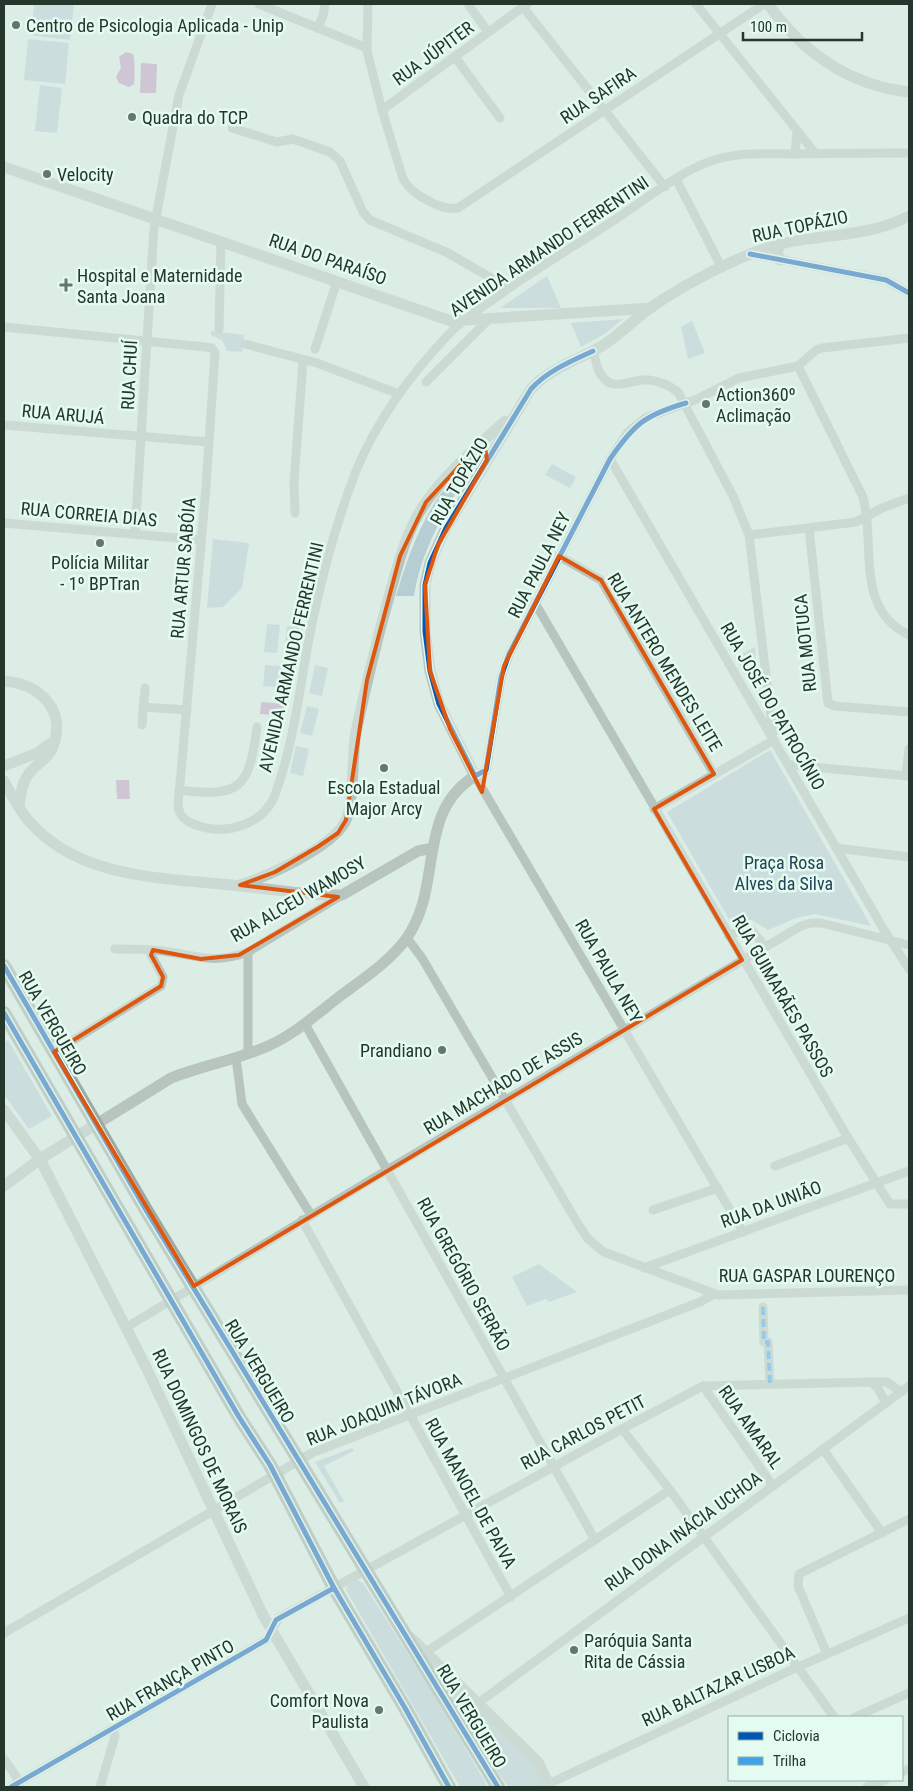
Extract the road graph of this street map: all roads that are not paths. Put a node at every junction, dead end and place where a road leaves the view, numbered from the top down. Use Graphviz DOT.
graph roads {
  1 [pos="212,4"];
  2 [pos="259,4"];
  3 [pos="325,4"];
  4 [pos="368,4"];
  5 [pos="468,4"];
  6 [pos="696,4"];
  7 [pos="764,4"];
  8 [pos="768,4"];
  9 [pos="525,5"];
  10 [pos="318,28"];
  11 [pos="488,32"];
  12 [pos="719,34"];
  13 [pos="367,48"];
  14 [pos="455,57"];
  15 [pos="909,92"];
  16 [pos="382,110"];
  17 [pos="604,110"];
  18 [pos="500,118"];
  19 [pos="232,128"];
  20 [pos="797,132"];
  21 [pos="909,153"];
  22 [pos="795,154"];
  23 [pos="815,154"];
  24 [pos="4,167"];
  25 [pos="676,179"];
  26 [pos="665,187"];
  27 [pos="909,216"];
  28 [pos="156,219"];
  29 [pos="222,242"];
  30 [pos="780,244"];
  31 [pos="750,254"];
  32 [pos="780,260"];
  33 [pos="722,268"];
  34 [pos="337,281"];
  35 [pos="509,288"];
  36 [pos="909,293"];
  37 [pos="651,308"];
  38 [pos="619,311"];
  39 [pos="464,320"];
  40 [pos="485,323"];
  41 [pos="628,325"];
  42 [pos="4,327"];
  43 [pos="219,328"];
  44 [pos="909,338"];
  45 [pos="148,341"];
  46 [pos="245,344"];
  47 [pos="315,349"];
  48 [pos="593,350"];
  49 [pos="303,360"];
  50 [pos="798,366"];
  51 [pos="426,382"];
  52 [pos="398,394"];
  53 [pos="686,403"];
  54 [pos="515,411"];
  55 [pos="4,425"];
  56 [pos="142,437"];
  57 [pos="209,442"];
  58 [pos="476,448"];
  59 [pos="610,459"];
  60 [pos="487,460"];
  61 [pos="909,498"];
  62 [pos="295,513"];
  63 [pos="867,516"];
  64 [pos="4,523"];
  65 [pos="809,528"];
  66 [pos="135,533"];
  67 [pos="749,535"];
  68 [pos="201,540"];
  69 [pos="559,556"];
  70 [pos="535,603"];
  71 [pos="909,635"];
  72 [pos="4,680"];
  73 [pos="767,684"];
  74 [pos="145,688"];
  75 [pos="143,707"];
  76 [pos="756,707"];
  77 [pos="187,710"];
  78 [pos="909,712"];
  79 [pos="142,725"];
  80 [pos="257,726"];
  81 [pos="774,738"];
  82 [pos="54,739"];
  83 [pos="909,748"];
  84 [pos="790,765"];
  85 [pos="4,766"];
  86 [pos="714,774"];
  87 [pos="475,776"];
  88 [pos="908,776"];
  89 [pos="4,781"];
  90 [pos="179,790"];
  91 [pos="19,807"];
  92 [pos="654,809"];
  93 [pos="433,848"];
  94 [pos="836,848"];
  95 [pos="909,857"];
  96 [pos="240,886"];
  97 [pos="342,895"];
  98 [pos="729,936"];
  99 [pos="407,938"];
  100 [pos="891,940"];
  101 [pos="909,945"];
  102 [pos="765,946"];
  103 [pos="116,948"];
  104 [pos="153,950"];
  105 [pos="248,952"];
  106 [pos="742,960"];
  107 [pos="4,966"];
  108 [pos="909,969"];
  109 [pos="4,1013"];
  110 [pos="305,1024"];
  111 [pos="624,1030"];
  112 [pos="54,1052"];
  113 [pos="248,1054"];
  114 [pos="236,1058"];
  115 [pos="506,1099"];
  116 [pos="4,1110"];
  117 [pos="96,1124"];
  118 [pos="76,1137"];
  119 [pos="848,1138"];
  120 [pos="40,1159"];
  121 [pos="775,1166"];
  122 [pos="387,1170"];
  123 [pos="909,1171"];
  124 [pos="877,1183"];
  125 [pos="4,1186"];
  126 [pos="718,1188"];
  127 [pos="909,1204"];
  128 [pos="653,1210"];
  129 [pos="311,1215"];
  130 [pos="302,1220"];
  131 [pos="744,1232"];
  132 [pos="644,1268"];
  133 [pos="194,1286"];
  134 [pos="909,1290"];
  135 [pos="714,1294"];
  136 [pos="172,1301"];
  137 [pos="763,1307"];
  138 [pos="127,1327"];
  139 [pos="504,1378"];
  140 [pos="870,1382"];
  141 [pos="770,1384"];
  142 [pos="704,1386"];
  143 [pos="909,1386"];
  144 [pos="901,1392"];
  145 [pos="886,1403"];
  146 [pos="410,1416"];
  147 [pos="622,1429"];
  148 [pos="823,1449"];
  149 [pos="298,1461"];
  150 [pos="554,1466"];
  151 [pos="275,1474"];
  152 [pos="773,1486"];
  153 [pos="670,1490"];
  154 [pos="213,1510"];
  155 [pos="465,1515"];
  156 [pos="909,1519"];
  157 [pos="882,1533"];
  158 [pos="702,1537"];
  159 [pos="595,1540"];
  160 [pos="365,1570"];
  161 [pos="334,1588"];
  162 [pos="511,1597"];
  163 [pos="909,1618"];
  164 [pos="271,1629"];
  165 [pos="4,1633"];
  166 [pos="406,1633"];
  167 [pos="426,1652"];
  168 [pos="827,1654"];
  169 [pos="797,1668"];
  170 [pos="909,1693"];
  171 [pos="478,1704"];
  172 [pos="833,1716"];
  173 [pos="857,1716"];
  174 [pos="113,1729"];
  175 [pos="4,1759"];
  176 [pos="20,1782"];
  177 [pos="882,1782"];
  178 [pos="547,1786"];
  179 [pos="11,1787"];
  180 [pos="100,1787"];
  181 [pos="364,1787"];
  182 [pos="449,1787"];
  183 [pos="498,1787"];
  184 [pos="868,1787"];
  1 -- 28 [label="street, RUA CHUÍ"];
  2 -- 10 [label="street"];
  3 -- 10 [label="street"];
  4 -- 13 [label="street"];
  5 -- 11 [label="street"];
  6 -- 12 [label="street"];
  7 -- 12 [label="street, RUA SAFIRA"];
  8 -- 15 [label="street"];
  9 -- 11 [label="street, RUA JÚPITER"];
  9 -- 17 [label="street"];
  10 -- 13 [label="street"];
  11 -- 14 [label="street, RUA JÚPITER"];
  12 -- 17 [label="street, RUA SAFIRA"];
  12 -- 20 [label="street"];
  13 -- 16 [label="street"];
  14 -- 16 [label="street, RUA JÚPITER"];
  14 -- 18 [label="street"];
  16 -- 17 [label="street, RUA SAFIRA"];
  17 -- 26 [label="street"];
  19 -- 35 [label="street"];
  20 -- 22 [label="street"];
  20 -- 23 [label="street"];
  21 -- 23 [label="street, AVENIDA ARMANDO FERRENTINI"];
  22 -- 23 [label="street, AVENIDA ARMANDO FERRENTINI"];
  22 -- 25 [label="street, AVENIDA ARMANDO FERRENTINI"];
  24 -- 28 [label="street, RUA DO PARAÍSO"];
  25 -- 26 [label="street, AVENIDA ARMANDO FERRENTINI"];
  25 -- 33 [label="street"];
  26 -- 35 [label="street, AVENIDA ARMANDO FERRENTINI"];
  27 -- 30 [label="street, RUA TOPÁZIO"];
  28 -- 29 [label="street, RUA DO PARAÍSO"];
  28 -- 45 [label="street, RUA CHUÍ"];
  29 -- 34 [label="street, RUA DO PARAÍSO"];
  29 -- 43 [label="street"];
  30 -- 31 [label="street, RUA TOPÁZIO"];
  30 -- 32 [label="street"];
  31 -- 32 [label="street"];
  31 -- 33 [label="street, RUA TOPÁZIO"];
  32 -- 36 [label="street"];
  33 -- 37 [label="street, RUA TOPÁZIO"];
  34 -- 39 [label="street, RUA DO PARAÍSO"];
  34 -- 47 [label="street"];
  35 -- 39 [label="street, AVENIDA ARMANDO FERRENTINI"];
  37 -- 38 [label="street, RUA DO PARAÍSO"];
  37 -- 41 [label="street, RUA TOPÁZIO"];
  38 -- 40 [label="street, RUA DO PARAÍSO"];
  38 -- 41 [label="street"];
  39 -- 40 [label="street, RUA DO PARAÍSO"];
  39 -- 52 [label="street, AVENIDA ARMANDO FERRENTINI"];
  40 -- 51 [label="street"];
  41 -- 48 [label="street, RUA TOPÁZIO"];
  42 -- 45 [label="street"];
  44 -- 50 [label="street"];
  45 -- 56 [label="street, RUA CHUÍ"];
  45 -- 57 [label="street, RUA ARTUR SABÓIA"];
  46 -- 49 [label="street"];
  48 -- 53 [label="street"];
  48 -- 54 [label="street, RUA TOPÁZIO"];
  49 -- 52 [label="street"];
  49 -- 62 [label="street"];
  50 -- 53 [label="street, RUA PAULA NEY"];
  50 -- 63 [label="street"];
  52 -- 90 [label="street, AVENIDA ARMANDO FERRENTINI"];
  53 -- 59 [label="street, RUA PAULA NEY"];
  53 -- 67 [label="street"];
  54 -- 58 [label="street"];
  54 -- 60 [label="street, RUA TOPÁZIO"];
  55 -- 56 [label="street, RUA ARUJÁ"];
  56 -- 57 [label="street, RUA ARUJÁ"];
  56 -- 66 [label="street, RUA CHUÍ"];
  57 -- 68 [label="street, RUA ARTUR SABÓIA"];
  58 -- 60 [label="street"];
  58 -- 96 [label="street"];
  59 -- 69 [label="street, RUA PAULA NEY"];
  59 -- 76 [label="street, RUA JOSÉ DO PATROCÍNIO"];
  60 -- 87 [label="street, RUA TOPÁZIO"];
  61 -- 63 [label="street"];
  63 -- 65 [label="street"];
  63 -- 71 [label="street"];
  64 -- 66 [label="street, RUA CORREIA DIAS"];
  65 -- 67 [label="street"];
  65 -- 78 [label="street, RUA MOTUCA"];
  66 -- 68 [label="street, RUA CORREIA DIAS"];
  67 -- 73 [label="street"];
  68 -- 77 [label="street, RUA ARTUR SABÓIA"];
  69 -- 70 [label="street, RUA PAULA NEY"];
  69 -- 86 [label="street, RUA ANTERO MENDES LEITE"];
  70 -- 87 [label="street, RUA PAULA NEY"];
  70 -- 92 [label="street, RUA GUIMARÃES PASSOS"];
  72 -- 82 [label="street"];
  73 -- 76 [label="street"];
  73 -- 81 [label="street"];
  74 -- 75 [label="street"];
  75 -- 77 [label="street"];
  75 -- 79 [label="street"];
  76 -- 81 [label="street, RUA JOSÉ DO PATROCÍNIO"];
  77 -- 90 [label="street, RUA ARTUR SABÓIA"];
  80 -- 90 [label="street"];
  81 -- 84 [label="street, RUA JOSÉ DO PATROCÍNIO"];
  81 -- 86 [label="street"];
  82 -- 85 [label="street"];
  82 -- 91 [label="street"];
  83 -- 88 [label="street"];
  84 -- 88 [label="street"];
  84 -- 94 [label="street, RUA JOSÉ DO PATROCÍNIO"];
  86 -- 92 [label="street"];
  87 -- 93 [label="street"];
  87 -- 111 [label="street, RUA PAULA NEY"];
  89 -- 91 [label="street"];
  91 -- 96 [label="street"];
  92 -- 98 [label="street, RUA GUIMARÃES PASSOS"];
  93 -- 97 [label="street, RUA ALCEU WAMOSY"];
  93 -- 99 [label="street"];
  94 -- 95 [label="street"];
  94 -- 100 [label="street, RUA JOSÉ DO PATROCÍNIO"];
  96 -- 97 [label="street"];
  97 -- 105 [label="street, RUA ALCEU WAMOSY"];
  98 -- 102 [label="street"];
  98 -- 106 [label="street, RUA GUIMARÃES PASSOS"];
  99 -- 110 [label="street"];
  99 -- 115 [label="street, RUA GASPAR LOURENÇO"];
  100 -- 101 [label="street, RUA MACHADO DE ASSIS"];
  100 -- 102 [label="street, RUA MACHADO DE ASSIS"];
  100 -- 108 [label="street, RUA JOSÉ DO PATROCÍNIO"];
  102 -- 106 [label="street, RUA MACHADO DE ASSIS"];
  103 -- 104 [label="street, RUA ALCEU WAMOSY"];
  104 -- 105 [label="street, RUA ALCEU WAMOSY"];
  104 -- 112 [label="street"];
  105 -- 113 [label="street"];
  106 -- 111 [label="street, RUA MACHADO DE ASSIS"];
  106 -- 119 [label="street, RUA GUIMARÃES PASSOS"];
  107 -- 112 [label="main road, RUA VERGUEIRO"];
  109 -- 118 [label="main road"];
  110 -- 113 [label="street"];
  110 -- 122 [label="street, RUA GREGÓRIO SERRÃO"];
  111 -- 115 [label="street, RUA MACHADO DE ASSIS"];
  111 -- 126 [label="street, RUA PAULA NEY"];
  112 -- 117 [label="main road, RUA VERGUEIRO"];
  113 -- 114 [label="street"];
  114 -- 117 [label="street"];
  114 -- 129 [label="street"];
  115 -- 122 [label="street, RUA MACHADO DE ASSIS"];
  115 -- 132 [label="street, RUA GASPAR LOURENÇO"];
  116 -- 120 [label="street, RUA DOMINGOS DE MORAIS"];
  117 -- 118 [label="street"];
  117 -- 133 [label="main road, RUA VERGUEIRO"];
  118 -- 120 [label="street"];
  118 -- 136 [label="main road"];
  119 -- 121 [label="street"];
  119 -- 124 [label="street, RUA GUIMARÃES PASSOS"];
  120 -- 125 [label="street"];
  120 -- 138 [label="street, RUA DOMINGOS DE MORAIS"];
  122 -- 129 [label="street, RUA MACHADO DE ASSIS"];
  122 -- 139 [label="street, RUA GREGÓRIO SERRÃO"];
  123 -- 124 [label="street, RUA DA UNIÃO"];
  124 -- 127 [label="street, RUA GUIMARÃES PASSOS"];
  124 -- 131 [label="street, RUA DA UNIÃO"];
  126 -- 128 [label="street"];
  126 -- 131 [label="street, RUA PAULA NEY"];
  129 -- 130 [label="street, RUA MACHADO DE ASSIS"];
  130 -- 133 [label="street, RUA MACHADO DE ASSIS"];
  130 -- 146 [label="street, RUA MANOEL DE PAIVA"];
  131 -- 132 [label="street, RUA DA UNIÃO"];
  132 -- 135 [label="street, RUA GASPAR LOURENÇO"];
  133 -- 136 [label="street, RUA MACHADO DE ASSIS"];
  133 -- 149 [label="main road, RUA VERGUEIRO"];
  134 -- 135 [label="street, RUA GASPAR LOURENÇO"];
  135 -- 139 [label="street, RUA JOAQUIM TÁVORA"];
  136 -- 138 [label="street, RUA MACHADO DE ASSIS"];
  136 -- 151 [label="main road"];
  137 -- 141 [label="street"];
  138 -- 154 [label="street, RUA DOMINGOS DE MORAIS"];
  139 -- 146 [label="street, RUA JOAQUIM TÁVORA"];
  139 -- 150 [label="street, RUA GREGÓRIO SERRÃO"];
  140 -- 141 [label="street, RUA CARLOS PETIT"];
  140 -- 144 [label="street, RUA CARLOS PETIT"];
  140 -- 145 [label="street"];
  141 -- 142 [label="street, RUA CARLOS PETIT"];
  142 -- 147 [label="street, RUA CARLOS PETIT"];
  142 -- 152 [label="street, RUA AMARAL"];
  143 -- 144 [label="street, RUA DONA INÁCIA UCHOA"];
  144 -- 145 [label="street, RUA DONA INÁCIA UCHOA"];
  145 -- 148 [label="street, RUA DONA INÁCIA UCHOA"];
  146 -- 149 [label="street, RUA JOAQUIM TÁVORA"];
  146 -- 155 [label="street, RUA MANOEL DE PAIVA"];
  147 -- 150 [label="street, RUA CARLOS PETIT"];
  147 -- 153 [label="street"];
  148 -- 152 [label="street, RUA DONA INÁCIA UCHOA"];
  148 -- 157 [label="street"];
  149 -- 151 [label="street, RUA JOAQUIM TÁVORA"];
  149 -- 160 [label="main road, RUA VERGUEIRO"];
  150 -- 155 [label="street, RUA CARLOS PETIT"];
  150 -- 159 [label="street, RUA GREGÓRIO SERRÃO"];
  151 -- 154 [label="street, RUA JOAQUIM TÁVORA"];
  151 -- 161 [label="main road"];
  152 -- 158 [label="street, RUA DONA INÁCIA UCHOA"];
  153 -- 158 [label="street"];
  153 -- 159 [label="street"];
  154 -- 164 [label="street, RUA DOMINGOS DE MORAIS"];
  154 -- 165 [label="street, RUA JOAQUIM TÁVORA"];
  155 -- 160 [label="street, RUA CARLOS PETIT"];
  155 -- 162 [label="street, RUA MANOEL DE PAIVA"];
  156 -- 157 [label="street"];
  157 -- 168 [label="street"];
  158 -- 169 [label="street"];
  158 -- 171 [label="street, RUA DONA INÁCIA UCHOA"];
  159 -- 162 [label="street"];
  160 -- 161 [label="street, RUA CARLOS PETIT"];
  160 -- 166 [label="main road, RUA VERGUEIRO"];
  161 -- 164 [label="street, RUA FRANÇA PINTO"];
  161 -- 182 [label="main road"];
  162 -- 167 [label="street"];
  163 -- 168 [label="street, RUA BALTAZAR LISBOA"];
  164 -- 174 [label="street, RUA FRANÇA PINTO"];
  164 -- 181 [label="street, RUA DOMINGOS DE MORAIS"];
  166 -- 167 [label="street, RUA VERGUEIRO"];
  166 -- 183 [label="main road, RUA VERGUEIRO"];
  167 -- 171 [label="street, RUA VERGUEIRO"];
  168 -- 169 [label="street, RUA BALTAZAR LISBOA"];
  169 -- 172 [label="street"];
  169 -- 178 [label="street, RUA BALTAZAR LISBOA"];
  170 -- 173 [label="street"];
  171 -- 178 [label="street, RUA VERGUEIRO"];
  174 -- 176 [label="street, RUA FRANÇA PINTO"];
  174 -- 180 [label="street"];
  175 -- 176 [label="street"];
  176 -- 179 [label="street, RUA FRANÇA PINTO"];
  177 -- 184 [label="street"];
}
